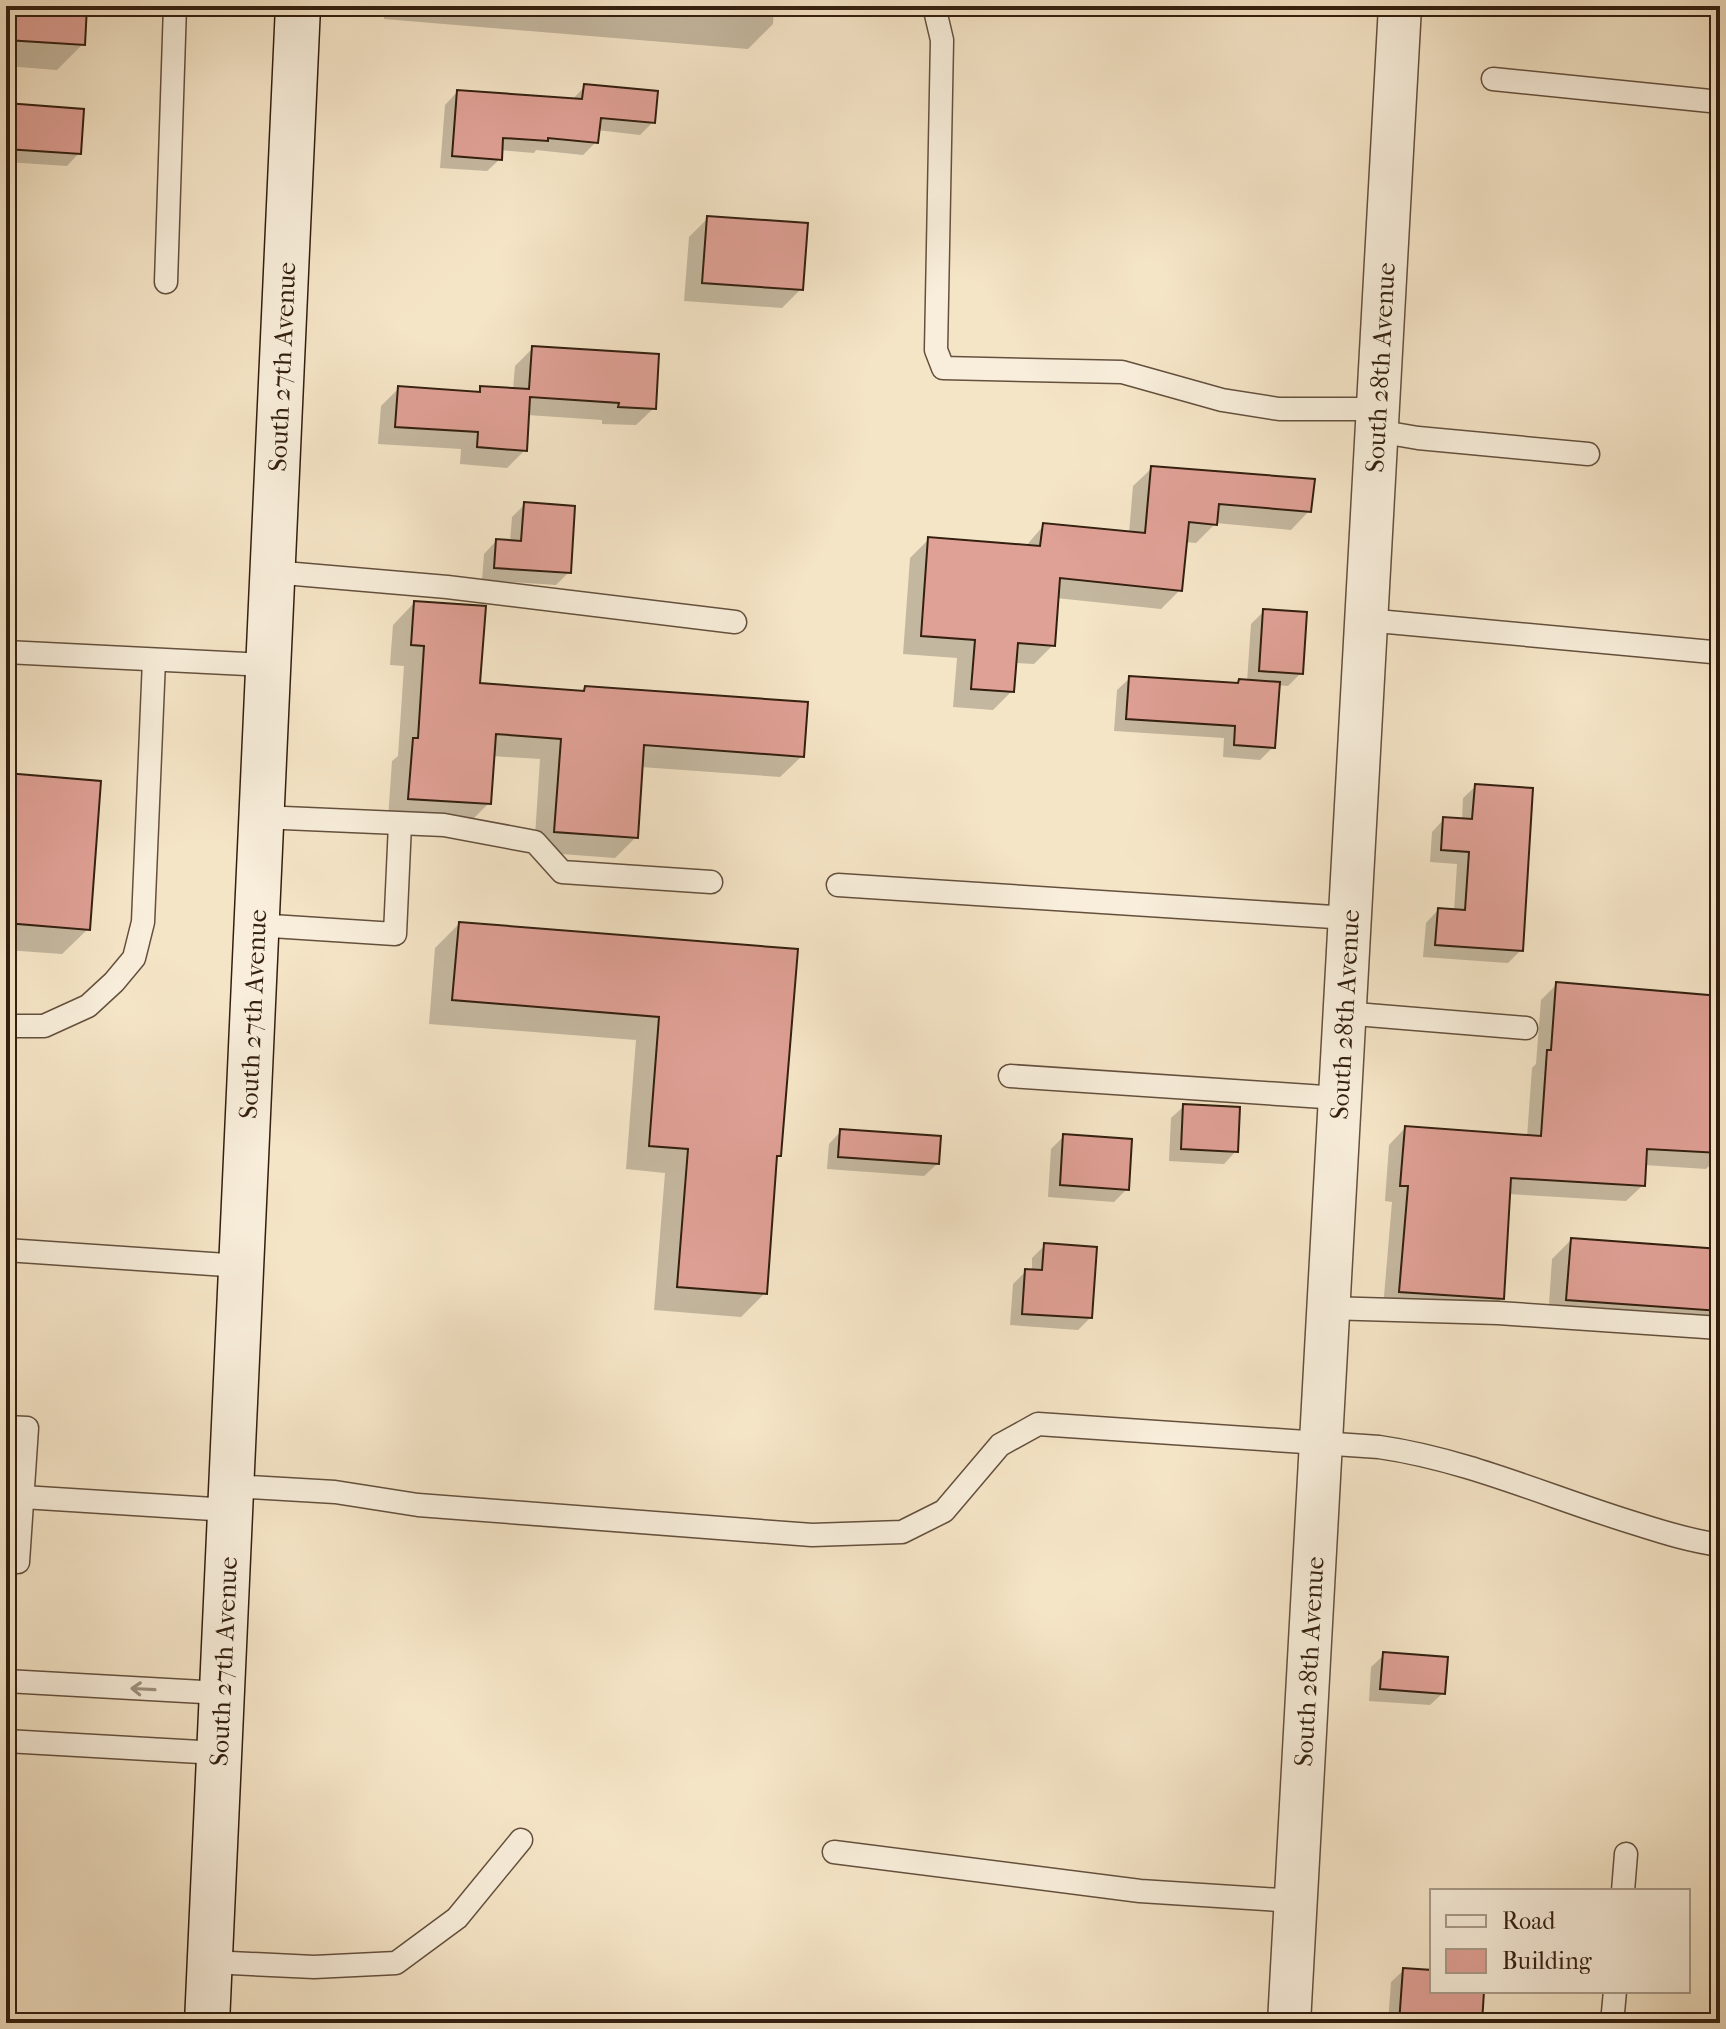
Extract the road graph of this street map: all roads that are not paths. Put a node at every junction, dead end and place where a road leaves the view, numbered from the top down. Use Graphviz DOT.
graph roads {
  1 [pos="175,6"];
  2 [pos="298,6"];
  3 [pos="934,6"];
  4 [pos="1400,6"];
  5 [pos="1493,79"];
  6 [pos="1720,102"];
  7 [pos="166,282"];
  8 [pos="1378,420"];
  9 [pos="1588,454"];
  10 [pos="272,572"];
  11 [pos="1366,620"];
  12 [pos="735,622"];
  13 [pos="6,652"];
  14 [pos="1712,652"];
  15 [pos="154,660"];
  16 [pos="268,665"];
  17 [pos="261,817"];
  18 [pos="400,824"];
  19 [pos="711,882"];
  20 [pos="838,885"];
  21 [pos="1349,918"];
  22 [pos="256,925"];
  23 [pos="1343,1013"];
  24 [pos="6,1026"];
  25 [pos="1526,1028"];
  26 [pos="1010,1076"];
  27 [pos="1339,1098"];
  28 [pos="6,1250"];
  29 [pos="241,1266"];
  30 [pos="1327,1308"];
  31 [pos="1720,1328"];
  32 [pos="6,1427"];
  33 [pos="1320,1445"];
  34 [pos="23,1497"];
  35 [pos="230,1498"];
  36 [pos="1720,1545"];
  37 [pos="6,1561"];
  38 [pos="6,1681"];
  39 [pos="221,1693"];
  40 [pos="6,1741"];
  41 [pos="218,1753"];
  42 [pos="521,1840"];
  43 [pos="834,1852"];
  44 [pos="1626,1854"];
  45 [pos="1623,1889"];
  46 [pos="1295,1901"];
  47 [pos="210,1962"];
  48 [pos="1615,1993"];
  49 [pos="207,2023"];
  50 [pos="1289,2023"];
  51 [pos="1612,2023"];
  1 -- 7 [label="lane"];
  2 -- 10 [label="main road, South 27th Avenue"];
  3 -- 8 [label="lane"];
  4 -- 8 [label="street, South 28th Avenue"];
  5 -- 6 [label="lane"];
  8 -- 9 [label="lane"];
  8 -- 11 [label="street, South 28th Avenue"];
  10 -- 12 [label="lane"];
  10 -- 16 [label="main road, South 27th Avenue"];
  11 -- 14 [label="lane"];
  11 -- 21 [label="street, South 28th Avenue"];
  13 -- 15 [label="lane"];
  15 -- 16 [label="lane"];
  15 -- 24 [label="lane"];
  16 -- 17 [label="main road, South 27th Avenue"];
  17 -- 18 [label="lane"];
  17 -- 22 [label="main road, South 27th Avenue"];
  18 -- 19 [label="lane"];
  18 -- 22 [label="lane"];
  20 -- 21 [label="lane"];
  21 -- 23 [label="street, South 28th Avenue"];
  22 -- 29 [label="main road, South 27th Avenue"];
  23 -- 25 [label="lane"];
  23 -- 27 [label="street, South 28th Avenue"];
  26 -- 27 [label="lane"];
  27 -- 30 [label="street, South 28th Avenue"];
  28 -- 29 [label="lane"];
  29 -- 35 [label="main road, South 27th Avenue"];
  30 -- 31 [label="lane"];
  30 -- 33 [label="street, South 28th Avenue"];
  32 -- 34 [label="lane"];
  33 -- 35 [label="lane"];
  33 -- 36 [label="lane"];
  33 -- 46 [label="street, South 28th Avenue"];
  34 -- 35 [label="lane"];
  34 -- 37 [label="lane"];
  35 -- 39 [label="main road, South 27th Avenue"];
  39 -- 38 [label="lane, one-way"];
  39 -- 41 [label="main road, South 27th Avenue"];
  40 -- 41 [label="lane"];
  41 -- 47 [label="main road, South 27th Avenue"];
  42 -- 47 [label="lane"];
  43 -- 46 [label="lane"];
  44 -- 45 [label="lane"];
  46 -- 50 [label="street, South 28th Avenue"];
  47 -- 49 [label="main road, South 27th Avenue"];
  48 -- 51 [label="lane"];
}
